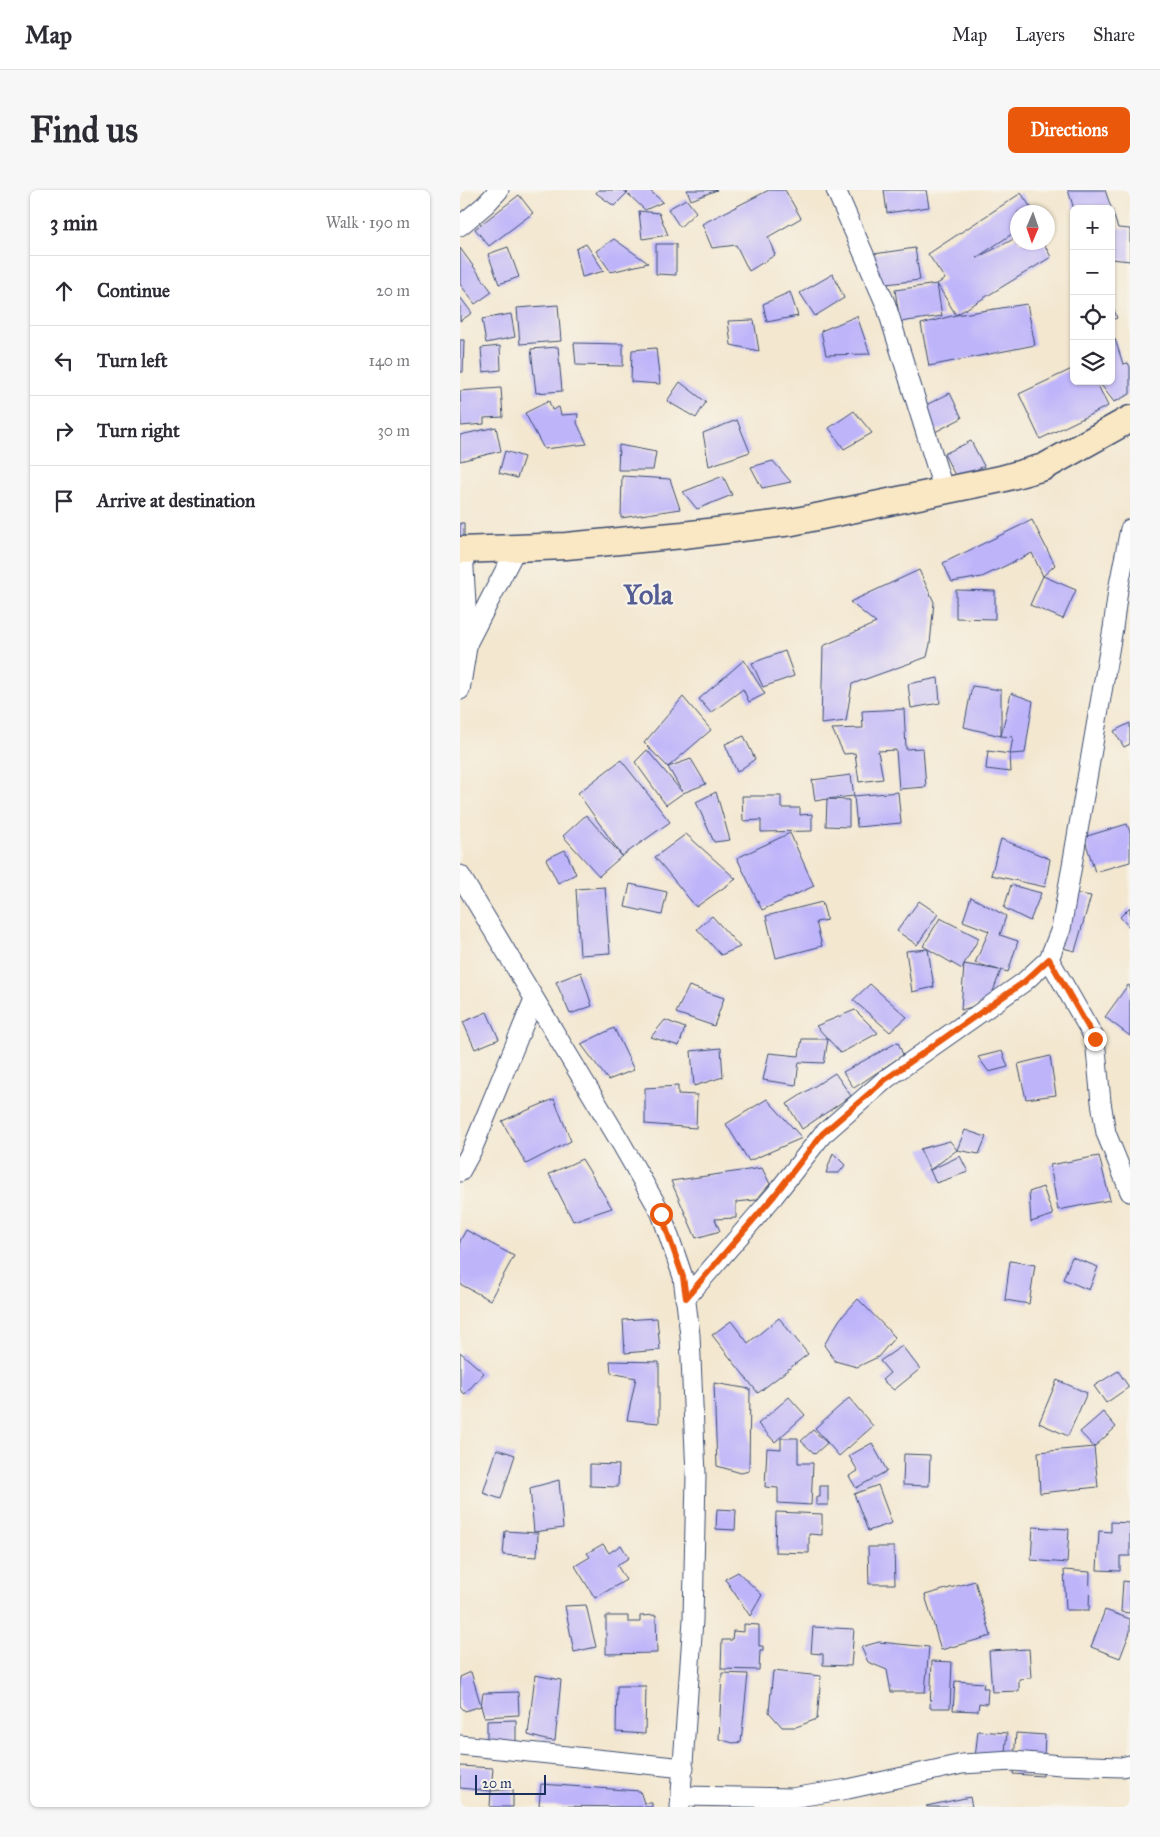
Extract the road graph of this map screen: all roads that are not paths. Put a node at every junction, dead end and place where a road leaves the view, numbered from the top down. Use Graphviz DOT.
graph roads {
  1 [pos="500,190"];
  2 [pos="836,190"];
  3 [pos="460,226"];
  4 [pos="1130,419"];
  5 [pos="944,491"];
  6 [pos="1130,529"];
  7 [pos="516,549"];
  8 [pos="462,550"];
  9 [pos="468,641"];
  10 [pos="460,690"];
  11 [pos="460,875"];
  12 [pos="1049,959"];
  13 [pos="534,999"];
  14 [pos="460,1172"];
  15 [pos="1130,1192"];
  16 [pos="686,1298"];
  17 [pos="460,1745"];
  18 [pos="1130,1765"];
  19 [pos="684,1768"];
  20 [pos="680,1801"];
  1 -- 3 [label="street"];
  2 -- 5 [label="street"];
  4 -- 5 [label="main road"];
  5 -- 7 [label="main road"];
  6 -- 12 [label="street"];
  7 -- 8 [label="main road"];
  7 -- 9 [label="street"];
  8 -- 9 [label="street"];
  9 -- 10 [label="street"];
  11 -- 13 [label="street"];
  12 -- 15 [label="street"];
  12 -- 16 [label="street"];
  13 -- 14 [label="street"];
  13 -- 16 [label="street"];
  16 -- 19 [label="street"];
  17 -- 19 [label="street"];
  18 -- 20 [label="street"];
  19 -- 20 [label="street"];
}
